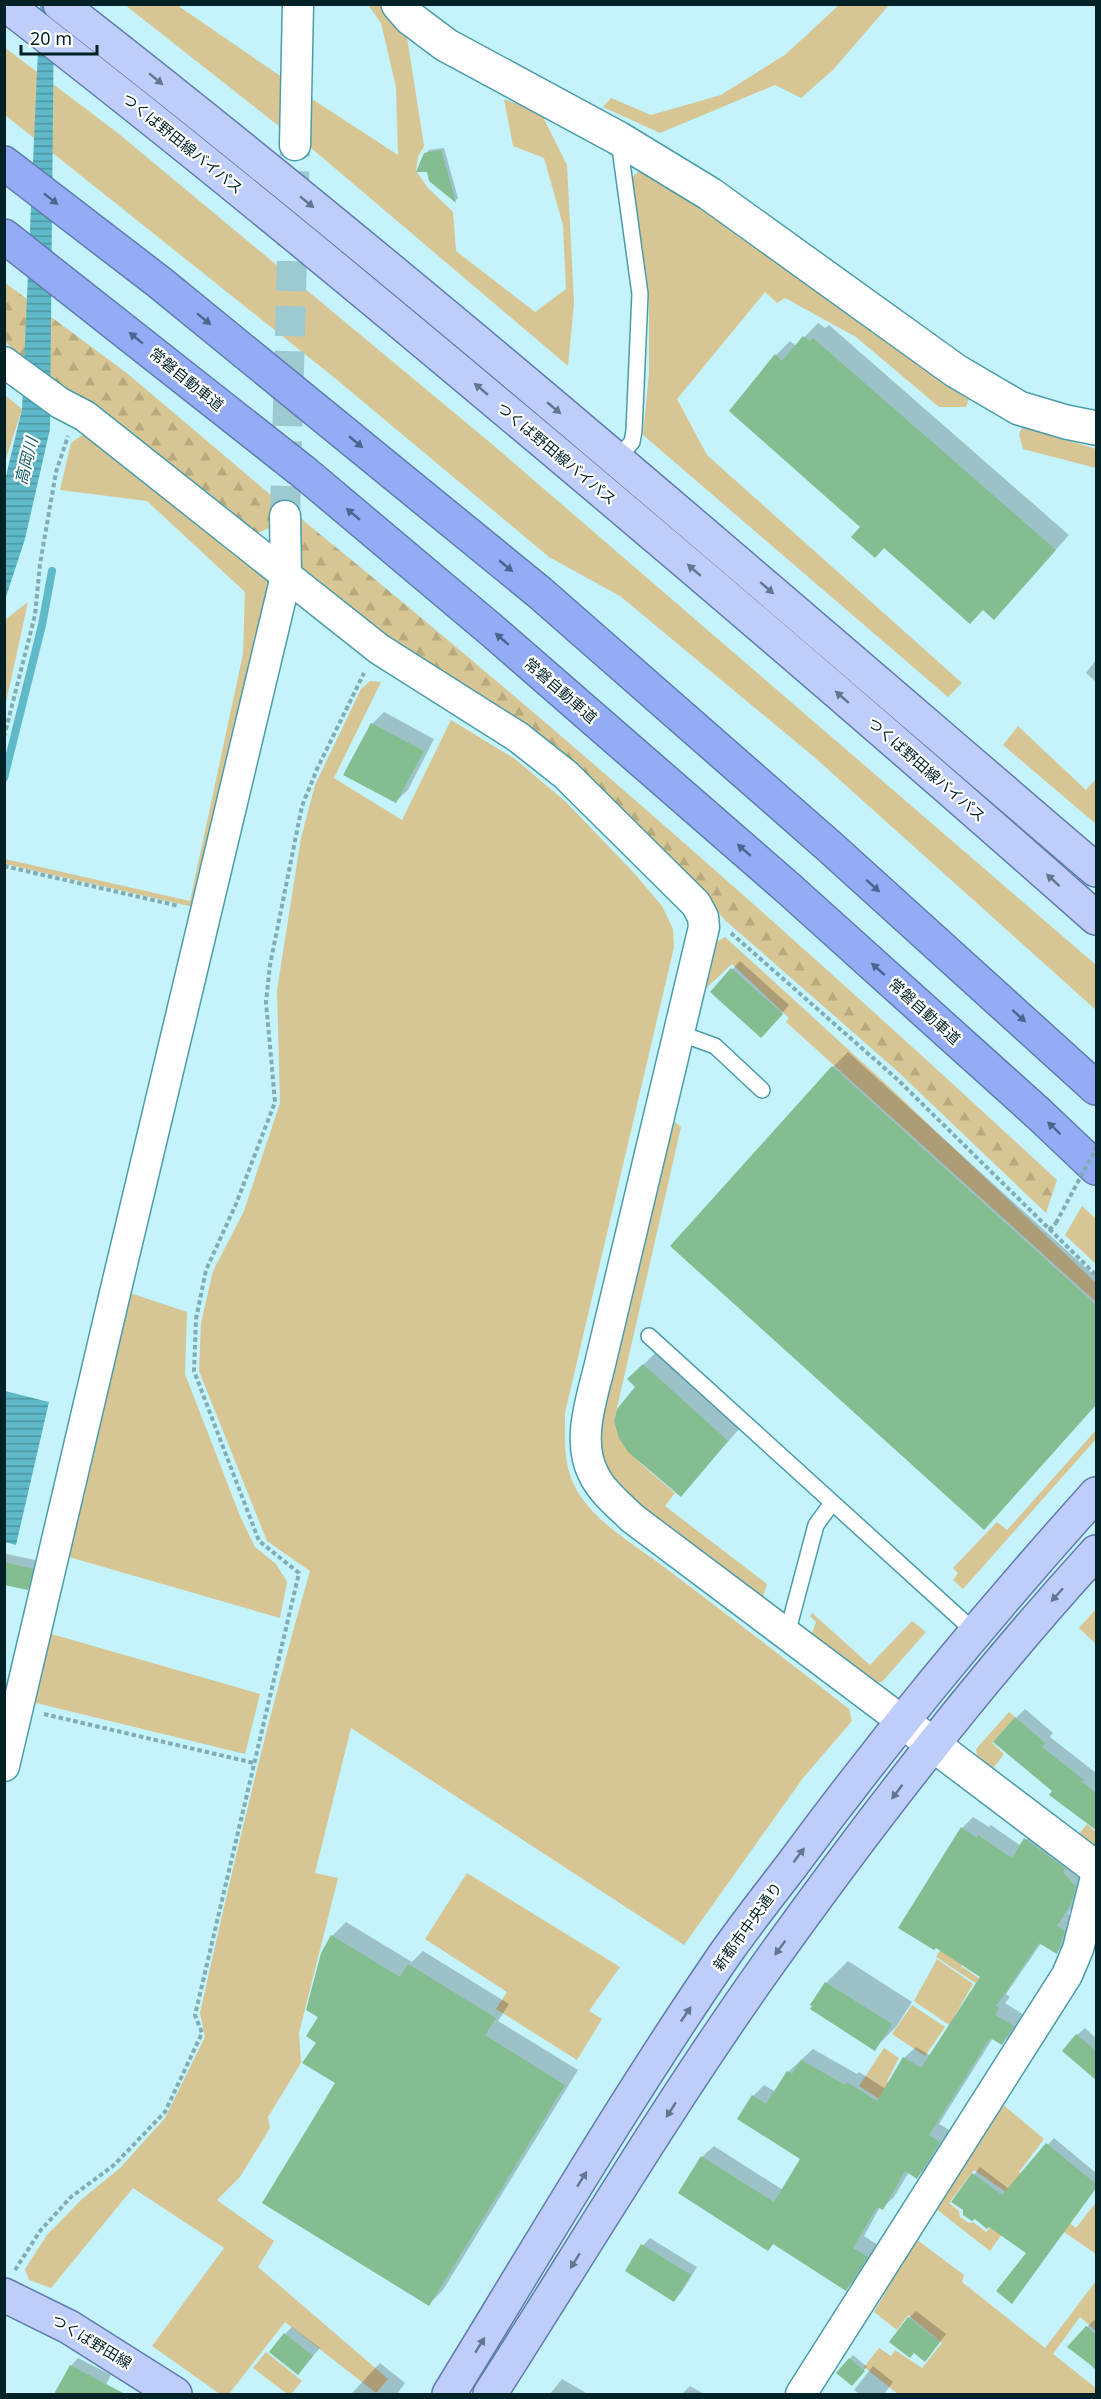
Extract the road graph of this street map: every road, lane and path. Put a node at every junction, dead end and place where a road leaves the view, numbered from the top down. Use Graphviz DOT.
graph roads {
  1 [pos="5,4"];
  2 [pos="60,4"];
  3 [pos="298,4"];
  4 [pos="398,4"];
  5 [pos="618,138"];
  6 [pos="295,145"];
  7 [pos="4,163"];
  8 [pos="4,236"];
  9 [pos="4,362"];
  10 [pos="85,416"];
  11 [pos="1096,428"];
  12 [pos="616,460"];
  13 [pos="285,516"];
  14 [pos="286,576"];
  15 [pos="379,649"];
  16 [pos="4,737"];
  17 [pos="4,866"];
  18 [pos="1096,870"];
  19 [pos="206,912"];
  20 [pos="703,917"];
  21 [pos="1096,918"];
  22 [pos="679,1033"];
  23 [pos="1096,1088"];
  24 [pos="762,1090"];
  25 [pos="1096,1148"];
  26 [pos="1096,1168"];
  27 [pos="1049,1230"];
  28 [pos="1096,1275"];
  29 [pos="649,1336"];
  30 [pos="1096,1494"];
  31 [pos="832,1503"];
  32 [pos="1096,1552"];
  33 [pos="975,1632"];
  34 [pos="787,1634"];
  35 [pos="18,1707"];
  36 [pos="902,1721"];
  37 [pos="932,1745"];
  38 [pos="254,1763"];
  39 [pos="4,1766"];
  40 [pos="1096,1868"];
  41 [pos="1096,1877"];
  42 [pos="7,2287"];
  43 [pos="175,2394"];
  44 [pos="449,2394"];
  45 [pos="490,2394"];
  46 [pos="801,2394"];
  21 -- 1 [label="main road, つくば野田線バイパス, one-way"];
  2 -- 12 [label="main road, one-way"];
  3 -- 6 [label="street"];
  4 -- 5 [label="street"];
  5 -- 11 [label="street"];
  5 -- 12 [label="lane"];
  7 -- 23 [label="highway, one-way"];
  26 -- 8 [label="highway, 常磐自動車道, one-way"];
  9 -- 10 [label="street"];
  10 -- 14 [label="street"];
  10 -- 16 [label="path"];
  12 -- 18 [label="main road, one-way"];
  13 -- 14 [label="street"];
  14 -- 15 [label="street"];
  14 -- 19 [label="street"];
  15 -- 20 [label="street"];
  15 -- 38 [label="path"];
  17 -- 19 [label="path"];
  19 -- 35 [label="street"];
  20 -- 22 [label="street"];
  20 -- 27 [label="path"];
  22 -- 24 [label="lane"];
  22 -- 34 [label="street"];
  25 -- 27 [label="path, bridge"];
  27 -- 28 [label="path"];
  29 -- 31 [label="lane"];
  30 -- 33 [label="main road, 新都市中央通り"];
  31 -- 33 [label="lane"];
  31 -- 34 [label="lane"];
  32 -- 37 [label="main road, one-way"];
  33 -- 36 [label="main road, 新都市中央通り"];
  34 -- 36 [label="street"];
  35 -- 38 [label="path"];
  35 -- 39 [label="street"];
  36 -- 37 [label="street"];
  44 -- 36 [label="main road, 新都市中央通り, one-way"];
  37 -- 40 [label="street"];
  37 -- 45 [label="main road, one-way"];
  38 -- 42 [label="path"];
  41 -- 46 [label="street"];
  42 -- 43 [label="main road, つくば野田線"];
}
